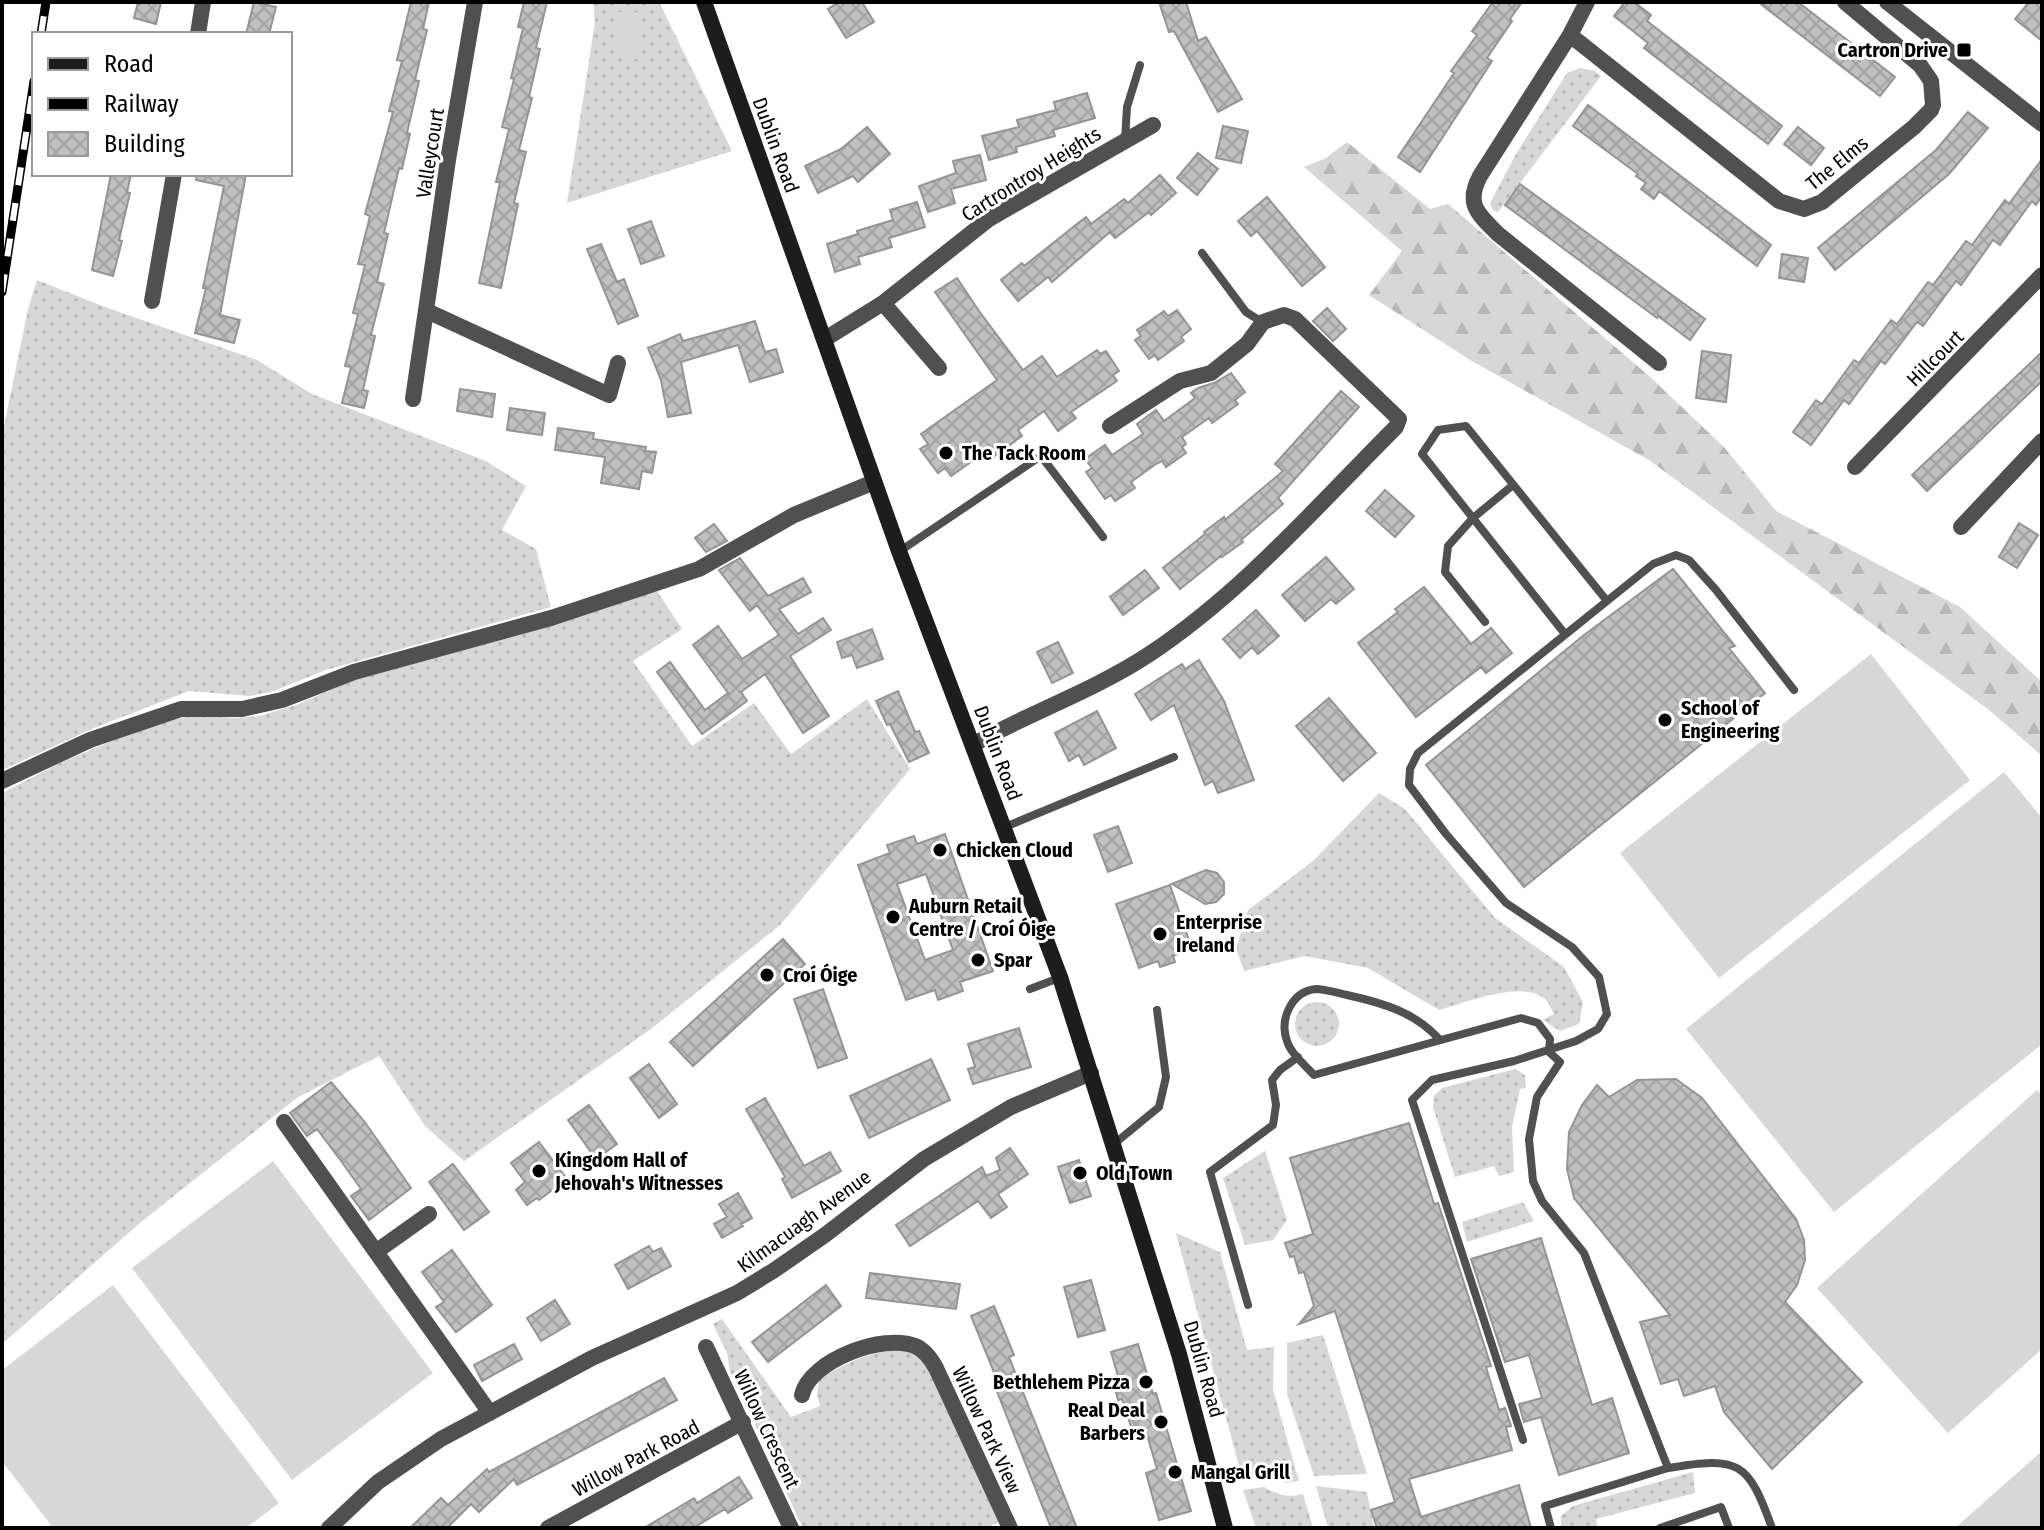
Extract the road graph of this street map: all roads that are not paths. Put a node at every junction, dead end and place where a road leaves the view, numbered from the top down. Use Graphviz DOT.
graph roads {
  1 [pos="203,2"];
  2 [pos="475,2"];
  3 [pos="704,2"];
  4 [pos="1587,2"];
  5 [pos="1845,2"];
  6 [pos="1887,2"];
  7 [pos="198,32"];
  8 [pos="1570,35"];
  9 [pos="1140,65"];
  10 [pos="2042,124"];
  11 [pos="1153,125"];
  12 [pos="1125,140"];
  13 [pos="174,176"];
  14 [pos="1202,253"];
  15 [pos="2042,275"];
  16 [pos="152,301"];
  17 [pos="883,303"];
  18 [pos="427,311"];
  19 [pos="1263,322"];
  20 [pos="825,339"];
  21 [pos="618,363"];
  22 [pos="1659,363"];
  23 [pos="939,368"];
  24 [pos="413,399"];
  25 [pos="1110,426"];
  26 [pos="2042,441"];
  27 [pos="1855,467"];
  28 [pos="874,482"];
  29 [pos="1513,485"];
  30 [pos="1473,518"];
  31 [pos="1961,527"];
  32 [pos="1103,537"];
  33 [pos="899,551"];
  34 [pos="1607,601"];
  35 [pos="1485,622"];
  36 [pos="1565,634"];
  37 [pos="1794,690"];
  38 [pos="974,744"];
  39 [pos="1174,757"];
  40 [pos="2,781"];
  41 [pos="1005,827"];
  42 [pos="1060,977"];
  43 [pos="1030,989"];
  44 [pos="1157,1010"];
  45 [pos="1440,1040"];
  46 [pos="1549,1052"];
  47 [pos="1298,1057"];
  48 [pos="1091,1073"];
  49 [pos="284,1122"];
  50 [pos="1114,1144"];
  51 [pos="429,1214"];
  52 [pos="377,1251"];
  53 [pos="1248,1305"];
  54 [pos="706,1347"];
  55 [pos="802,1395"];
  56 [pos="490,1413"];
  57 [pos="743,1422"];
  58 [pos="1523,1440"];
  59 [pos="1668,1468"];
  60 [pos="329,1528"];
  61 [pos="548,1528"];
  62 [pos="791,1528"];
  63 [pos="1010,1528"];
  64 [pos="1225,1528"];
  65 [pos="1551,1528"];
  66 [pos="1660,1528"];
  67 [pos="1729,1528"];
  68 [pos="1772,1528"];
  1 -- 7 [label="street"];
  2 -- 18 [label="street, Valleycourt"];
  3 -- 20 [label="main road, Dublin Road"];
  4 -- 8 [label="street"];
  5 -- 8 [label="street, The Elms"];
  6 -- 10 [label="street"];
  8 -- 22 [label="street"];
  9 -- 12 [label="lane, Cartrontroy Heights"];
  11 -- 12 [label="street, Cartrontroy Heights"];
  12 -- 17 [label="street, Cartrontroy Heights"];
  13 -- 16 [label="street"];
  14 -- 19 [label="lane"];
  15 -- 27 [label="street, Hillcourt"];
  17 -- 20 [label="street, Cartrontroy Heights"];
  17 -- 23 [label="street"];
  18 -- 21 [label="street"];
  18 -- 24 [label="street, Valleycourt"];
  19 -- 25 [label="street"];
  19 -- 38 [label="street"];
  20 -- 28 [label="main road, Dublin Road"];
  26 -- 31 [label="street"];
  28 -- 33 [label="main road, Dublin Road"];
  28 -- 40 [label="street"];
  29 -- 30 [label="lane"];
  29 -- 30 [label="lane"];
  29 -- 34 [label="lane"];
  30 -- 35 [label="lane"];
  30 -- 36 [label="lane"];
  32 -- 33 [label="lane"];
  33 -- 38 [label="main road, Dublin Road"];
  34 -- 36 [label="lane"];
  34 -- 37 [label="lane"];
  36 -- 46 [label="lane"];
  38 -- 41 [label="main road, Dublin Road"];
  39 -- 41 [label="lane"];
  41 -- 42 [label="main road, Dublin Road"];
  42 -- 43 [label="lane"];
  42 -- 48 [label="main road, Dublin Road"];
  44 -- 50 [label="lane"];
  45 -- 46 [label="lane"];
  45 -- 47 [label="lane"];
  45 -- 47 [label="lane"];
  46 -- 58 [label="lane"];
  46 -- 59 [label="lane"];
  47 -- 53 [label="lane"];
  48 -- 50 [label="main road, Dublin Road"];
  48 -- 56 [label="street, Kilmacuagh Avenue"];
  49 -- 52 [label="street"];
  50 -- 64 [label="main road, Dublin Road"];
  51 -- 52 [label="street"];
  52 -- 56 [label="street"];
  54 -- 57 [label="street, Willow Crescent"];
  55 -- 63 [label="street, Willow Park View"];
  56 -- 60 [label="street, Kilmacuagh Avenue"];
  57 -- 61 [label="street, Willow Park Road"];
  57 -- 62 [label="street, Willow Crescent"];
  59 -- 65 [label="lane"];
  59 -- 68 [label="lane"];
  66 -- 67 [label="lane"];
}
